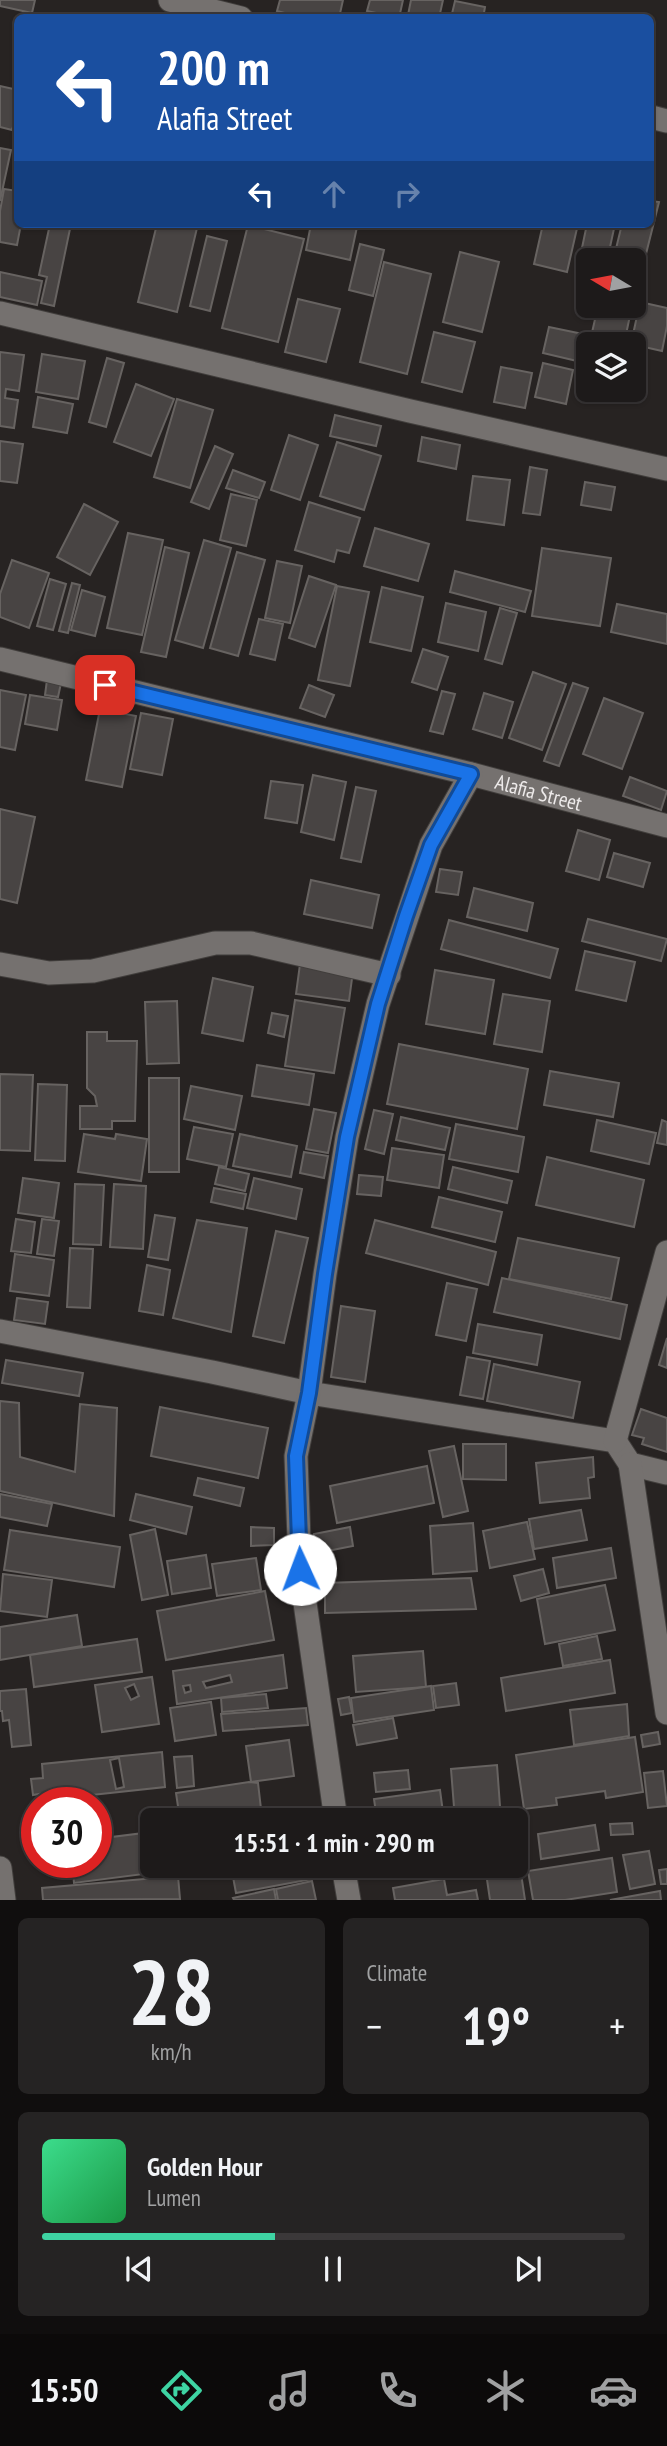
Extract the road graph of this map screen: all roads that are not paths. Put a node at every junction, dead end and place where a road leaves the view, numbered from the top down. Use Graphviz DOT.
graph roads {
  1 [pos="170,0"];
  2 [pos="225,14"];
  3 [pos="0,313"];
  4 [pos="667,469"];
  5 [pos="0,659"];
  6 [pos="471,774"];
  7 [pos="667,827"];
  8 [pos="0,964"];
  9 [pos="389,975"];
  10 [pos="667,1252"];
  11 [pos="0,1331"];
  12 [pos="309,1393"];
  13 [pos="615,1441"];
  14 [pos="629,1464"];
  15 [pos="667,1473"];
  16 [pos="667,1713"];
  17 [pos="334,1808"];
  18 [pos="0,1868"];
  19 [pos="345,1878"];
  20 [pos="4,1900"];
  21 [pos="349,1900"];
  1 -- 2 [label="street"];
  3 -- 4 [label="street"];
  5 -- 6 [label="street, Alafia Street"];
  6 -- 7 [label="street, Alafia Street"];
  6 -- 9 [label="street"];
  8 -- 9 [label="street"];
  9 -- 12 [label="street"];
  10 -- 13 [label="street"];
  11 -- 12 [label="street"];
  12 -- 13 [label="street"];
  12 -- 17 [label="street"];
  13 -- 14 [label="street"];
  14 -- 15 [label="street"];
  14 -- 16 [label="street"];
  18 -- 20 [label="street"];
  19 -- 21 [label="street"];
}
